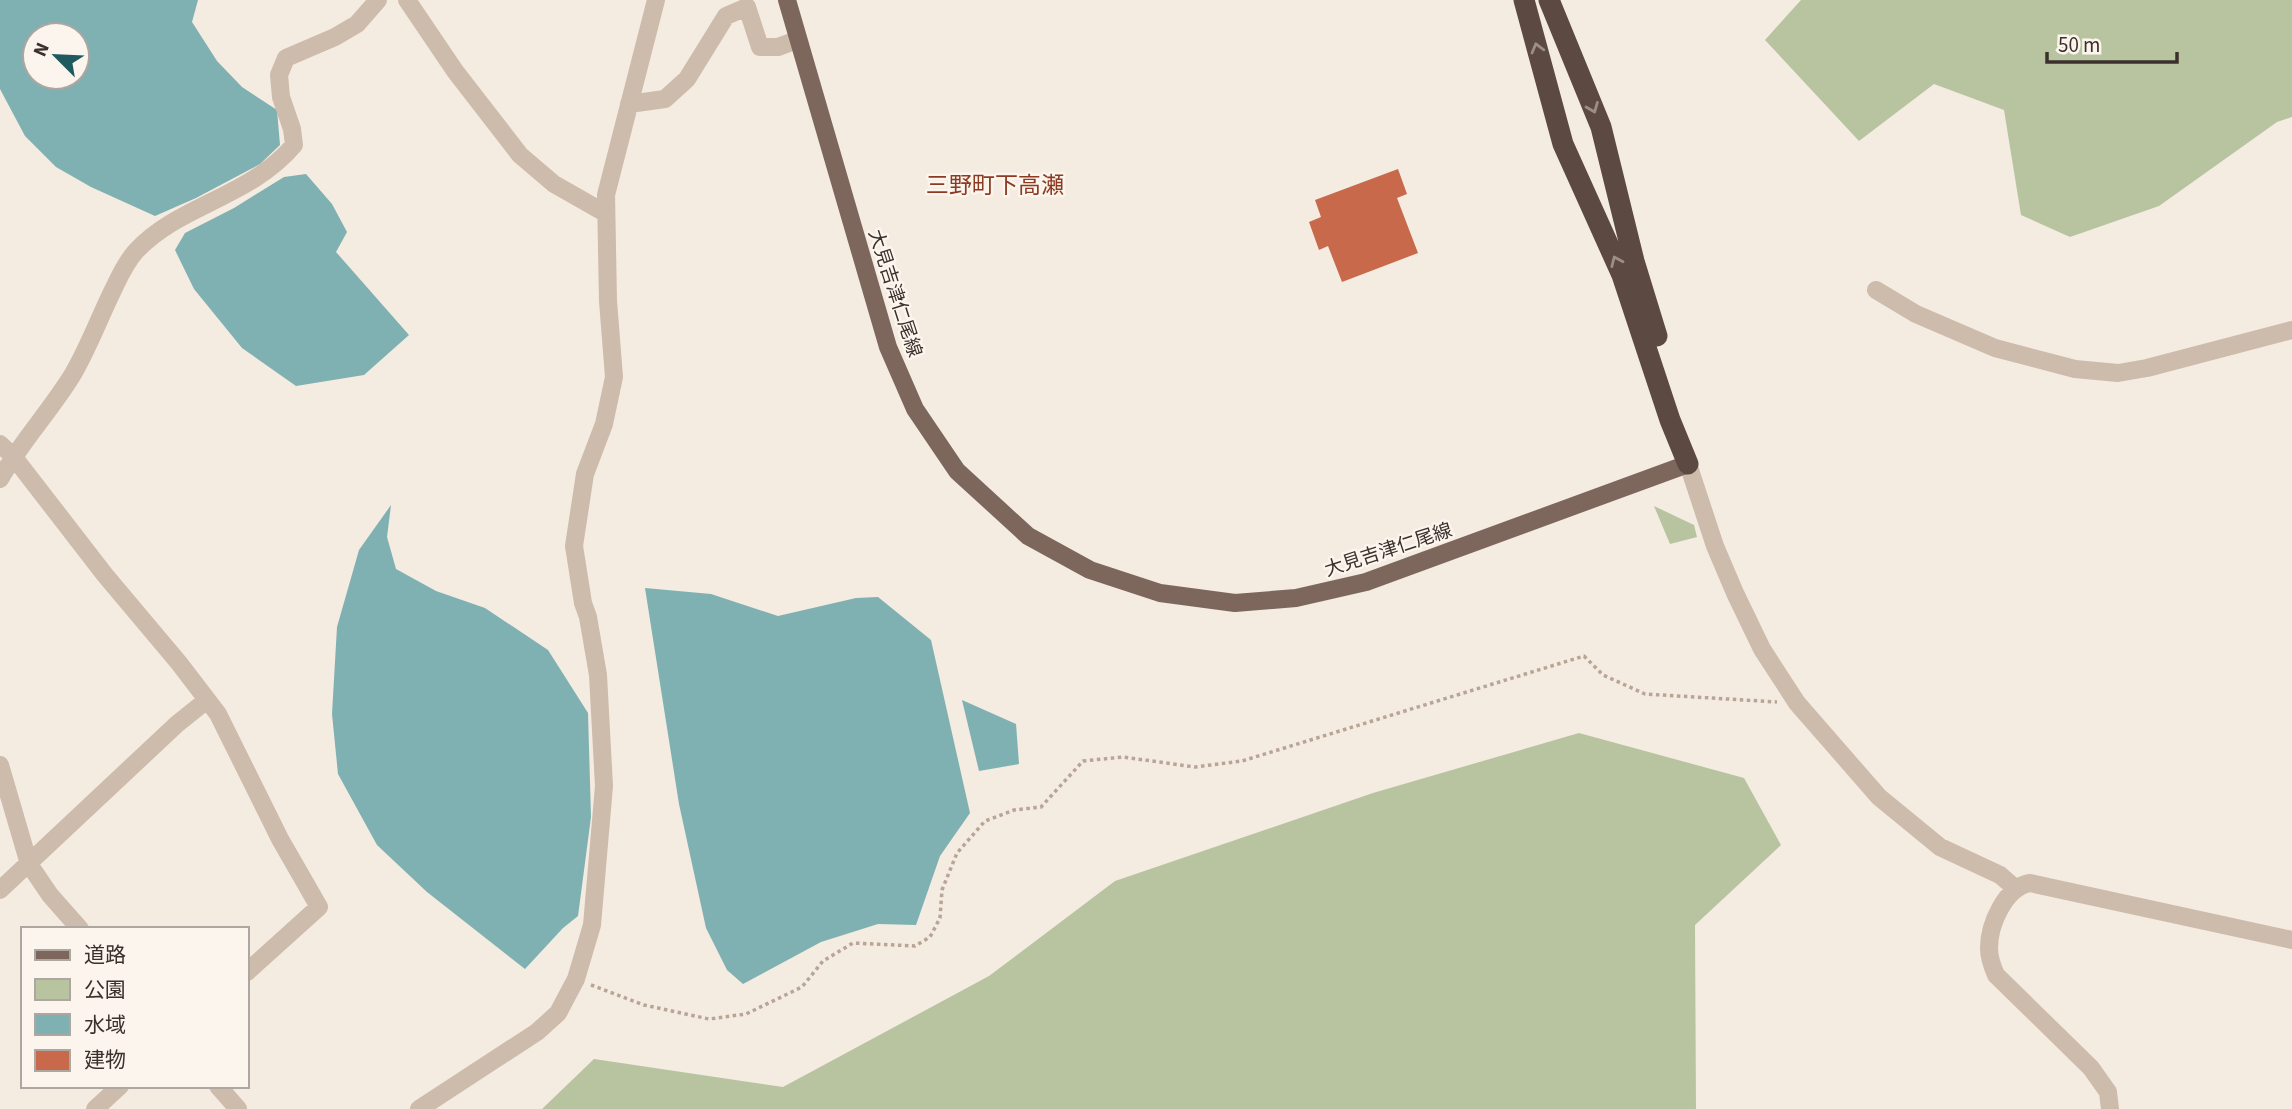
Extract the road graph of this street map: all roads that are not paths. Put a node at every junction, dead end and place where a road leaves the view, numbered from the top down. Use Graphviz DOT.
graph roads {
  1 [pos="377,0"];
  2 [pos="407,0"];
  3 [pos="656,0"];
  4 [pos="787,0"];
  5 [pos="1524,0"];
  6 [pos="1549,0"];
  7 [pos="797,40"];
  8 [pos="629,104"];
  9 [pos="605,213"];
  10 [pos="1876,290"];
  11 [pos="2292,330"];
  12 [pos="7,450"];
  13 [pos="1688,464"];
  14 [pos="0,479"];
  15 [pos="207,700"];
  16 [pos="0,765"];
  17 [pos="29,864"];
  18 [pos="2015,888"];
  19 [pos="0,890"];
  20 [pos="78,927"];
  21 [pos="2292,940"];
  22 [pos="248,971"];
  23 [pos="118,1088"];
  24 [pos="220,1088"];
  25 [pos="95,1109"];
  26 [pos="238,1109"];
  27 [pos="419,1109"];
  28 [pos="2110,1109"];
  1 -- 12 [label="street"];
  2 -- 9 [label="street"];
  3 -- 8 [label="street"];
  4 -- 7 [label="main road, 大見吉津仁尾線"];
  13 -- 5 [label="highway, one-way"];
  6 -- 13 [label="highway, one-way"];
  7 -- 8 [label="street"];
  7 -- 13 [label="main road, 大見吉津仁尾線"];
  8 -- 9 [label="street"];
  9 -- 27 [label="street"];
  10 -- 11 [label="street"];
  12 -- 14 [label="street"];
  12 -- 15 [label="street"];
  13 -- 18 [label="street"];
  15 -- 17 [label="street"];
  15 -- 22 [label="street"];
  16 -- 17 [label="street"];
  17 -- 19 [label="street"];
  17 -- 20 [label="street"];
  18 -- 21 [label="street"];
  18 -- 28 [label="street"];
  23 -- 25 [label="street"];
  24 -- 26 [label="street"];
}
